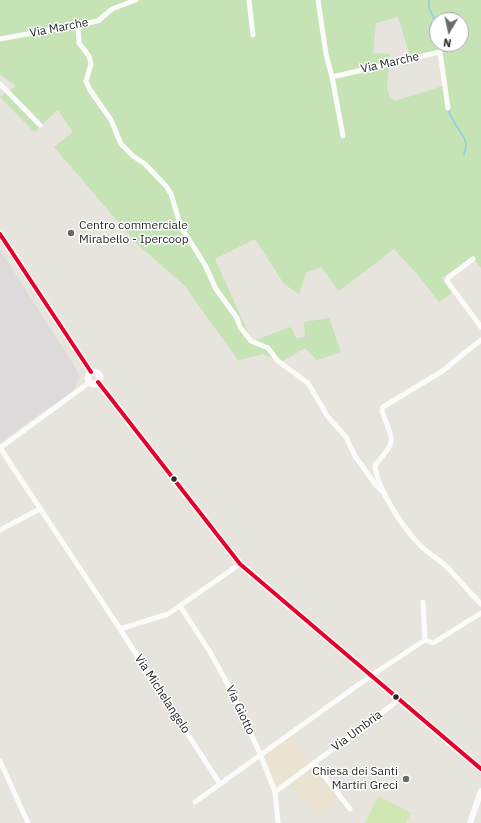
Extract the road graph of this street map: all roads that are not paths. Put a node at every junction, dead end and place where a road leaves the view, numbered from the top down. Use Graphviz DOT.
graph roads {
  1 [pos="136,0"];
  2 [pos="249,0"];
  3 [pos="318,0"];
  4 [pos="78,24"];
  5 [pos="253,35"];
  6 [pos="0,39"];
  7 [pos="332,77"];
  8 [pos="0,84"];
  9 [pos="448,108"];
  10 [pos="40,125"];
  11 [pos="343,136"];
  12 [pos="0,234"];
  13 [pos="473,259"];
  14 [pos="481,327"];
  15 [pos="481,340"];
  16 [pos="91,372"];
  17 [pos="90,382"];
  18 [pos="98,382"];
  19 [pos="0,448"];
  20 [pos="385,494"];
  21 [pos="40,509"];
  22 [pos="0,530"];
  23 [pos="240,564"];
  24 [pos="422,602"];
  25 [pos="481,604"];
  26 [pos="180,606"];
  27 [pos="481,613"];
  28 [pos="120,628"];
  29 [pos="425,640"];
  30 [pos="372,675"];
  31 [pos="400,699"];
  32 [pos="261,756"];
  33 [pos="0,761"];
  34 [pos="314,763"];
  35 [pos="481,769"];
  36 [pos="220,784"];
  37 [pos="481,791"];
  38 [pos="275,792"];
  39 [pos="195,802"];
  40 [pos="350,809"];
  41 [pos="276,822"];
  42 [pos="28,823"];
  43 [pos="470,823"];
  1 -- 4 [label="street, Via Marche"];
  2 -- 5 [label="street"];
  3 -- 7 [label="street"];
  4 -- 6 [label="street, Via Marche"];
  4 -- 20 [label="street"];
  7 -- 9 [label="street, Via Marche"];
  7 -- 11 [label="street"];
  8 -- 10 [label="street"];
  12 -- 16 [label="main road"];
  13 -- 14 [label="street"];
  15 -- 20 [label="street"];
  16 -- 17 [label="main road"];
  16 -- 18 [label="main road"];
  17 -- 18 [label="main road"];
  17 -- 19 [label="street"];
  18 -- 23 [label="main road"];
  19 -- 21 [label="street, Via Michelangelo"];
  20 -- 25 [label="street"];
  21 -- 22 [label="street"];
  21 -- 28 [label="street, Via Michelangelo"];
  23 -- 26 [label="street"];
  23 -- 30 [label="main road"];
  24 -- 29 [label="street"];
  26 -- 28 [label="street"];
  26 -- 32 [label="street, Via Giotto"];
  27 -- 29 [label="street"];
  28 -- 36 [label="street, Via Michelangelo"];
  29 -- 30 [label="street"];
  30 -- 31 [label="main road"];
  30 -- 32 [label="street"];
  31 -- 34 [label="street, Via Umbria"];
  31 -- 35 [label="main road"];
  32 -- 36 [label="street"];
  32 -- 38 [label="street, Via Giotto"];
  33 -- 42 [label="street"];
  34 -- 38 [label="street, Via Umbria"];
  34 -- 40 [label="street"];
  36 -- 39 [label="street"];
  37 -- 43 [label="street"];
  38 -- 41 [label="street, Via Giotto"];
}
